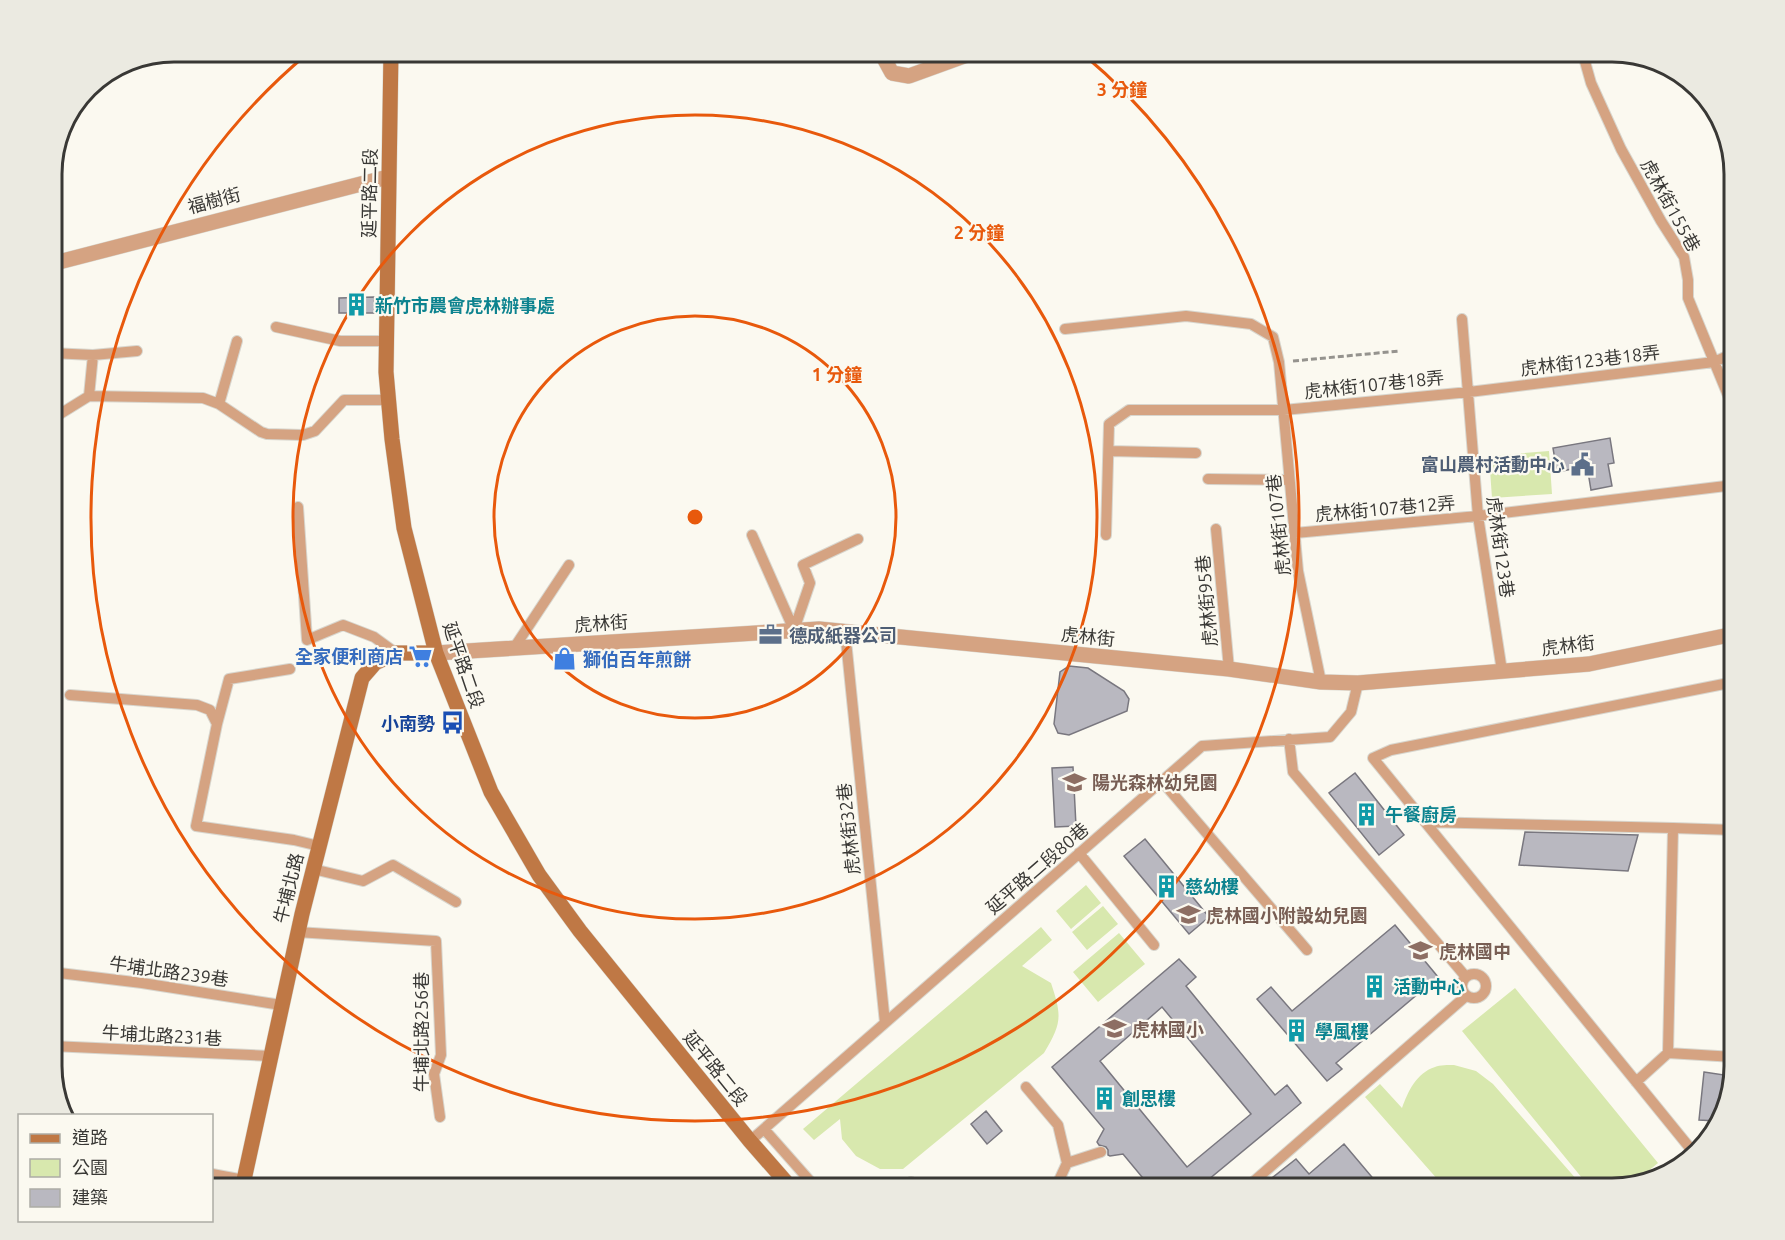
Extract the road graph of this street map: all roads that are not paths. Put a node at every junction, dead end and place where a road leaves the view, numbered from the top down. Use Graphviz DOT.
graph roads {
  1 [pos="949,61"];
  2 [pos="1585,61"];
  3 [pos="391,62"];
  4 [pos="886,62"];
  5 [pos="388,177"];
  6 [pos="62,261"];
  7 [pos="1462,319"];
  8 [pos="276,327"];
  9 [pos="1065,329"];
  10 [pos="237,340"];
  11 [pos="387,341"];
  12 [pos="137,351"];
  13 [pos="62,354"];
  14 [pos="93,355"];
  15 [pos="1724,358"];
  16 [pos="1714,362"];
  17 [pos="1724,386"];
  18 [pos="1469,392"];
  19 [pos="89,396"];
  20 [pos="389,400"];
  21 [pos="219,404"];
  22 [pos="1284,410"];
  23 [pos="62,413"];
  24 [pos="1109,451"];
  25 [pos="1196,453"];
  26 [pos="1208,478"];
  27 [pos="1289,480"];
  28 [pos="1724,486"];
  29 [pos="298,507"];
  30 [pos="1478,516"];
  31 [pos="1216,529"];
  32 [pos="1295,533"];
  33 [pos="752,535"];
  34 [pos="1106,535"];
  35 [pos="858,539"];
  36 [pos="569,565"];
  37 [pos="794,630"];
  38 [pos="845,631"];
  39 [pos="1724,636"];
  40 [pos="514,648"];
  41 [pos="396,653"];
  42 [pos="436,653"];
  43 [pos="290,669"];
  44 [pos="1229,669"];
  45 [pos="1502,671"];
  46 [pos="1321,682"];
  47 [pos="1358,683"];
  48 [pos="1724,684"];
  49 [pos="70,695"];
  50 [pos="217,724"];
  51 [pos="1289,740"];
  52 [pos="1161,780"];
  53 [pos="1425,822"];
  54 [pos="1673,828"];
  55 [pos="1724,830"];
  56 [pos="319,846"];
  57 [pos="1079,853"];
  58 [pos="313,868"];
  59 [pos="456,902"];
  60 [pos="297,932"];
  61 [pos="1154,945"];
  62 [pos="1307,950"];
  63 [pos="62,973"];
  64 [pos="1466,977"];
  65 [pos="1466,996"];
  66 [pos="282,1005"];
  67 [pos="885,1023"];
  68 [pos="62,1047"];
  69 [pos="1668,1053"];
  70 [pos="270,1056"];
  71 [pos="1724,1056"];
  72 [pos="1636,1082"];
  73 [pos="1026,1087"];
  74 [pos="440,1117"];
  75 [pos="764,1129"];
  76 [pos="750,1141"];
  77 [pos="1689,1147"];
  78 [pos="1101,1152"];
  79 [pos="1067,1163"];
  80 [pos="244,1178"];
  81 [pos="782,1178"];
  82 [pos="807,1178"];
  83 [pos="1060,1178"];
  84 [pos="1258,1178"];
  1 -- 4 [label="street"];
  2 -- 16 [label="lane, 虎林街155巷"];
  3 -- 5 [label="street, 延平路二段"];
  5 -- 6 [label="street, 福樹街"];
  5 -- 11 [label="street, 延平路二段"];
  7 -- 18 [label="lane, 虎林街123巷"];
  8 -- 11 [label="lane"];
  9 -- 22 [label="lane, 虎林街107巷"];
  10 -- 21 [label="lane"];
  11 -- 20 [label="street, 延平路二段"];
  12 -- 14 [label="lane"];
  13 -- 14 [label="lane"];
  14 -- 19 [label="lane"];
  15 -- 16 [label="lane, 虎林街123巷18弄"];
  16 -- 17 [label="lane, 虎林街155巷"];
  16 -- 18 [label="lane, 虎林街123巷18弄"];
  18 -- 22 [label="lane, 虎林街107巷18弄"];
  18 -- 30 [label="lane, 虎林街123巷"];
  19 -- 21 [label="lane"];
  19 -- 23 [label="lane"];
  20 -- 21 [label="lane"];
  20 -- 42 [label="street, 延平路二段"];
  22 -- 24 [label="lane, 虎林街107巷18弄"];
  22 -- 27 [label="lane, 虎林街107巷"];
  24 -- 25 [label="lane"];
  24 -- 34 [label="lane"];
  26 -- 27 [label="lane"];
  27 -- 32 [label="lane, 虎林街107巷"];
  28 -- 30 [label="lane, 虎林街107巷12弄"];
  29 -- 41 [label="lane"];
  30 -- 32 [label="lane, 虎林街107巷12弄"];
  30 -- 45 [label="lane, 虎林街123巷"];
  31 -- 44 [label="lane, 虎林街95巷"];
  32 -- 46 [label="lane, 虎林街107巷"];
  33 -- 37 [label="lane"];
  35 -- 37 [label="lane"];
  36 -- 40 [label="lane"];
  37 -- 38 [label="street, 虎林街"];
  37 -- 40 [label="street, 虎林街"];
  38 -- 44 [label="street, 虎林街"];
  38 -- 67 [label="lane, 虎林街32巷"];
  39 -- 45 [label="street, 虎林街"];
  40 -- 42 [label="street, 虎林街"];
  41 -- 42 [label="street"];
  41 -- 56 [label="street, 牛埔北路"];
  42 -- 76 [label="street, 延平路二段"];
  43 -- 50 [label="lane"];
  44 -- 46 [label="street, 虎林街"];
  45 -- 47 [label="street, 虎林街"];
  46 -- 47 [label="street, 虎林街"];
  47 -- 51 [label="lane, 延平路二段80巷"];
  48 -- 53 [label="lane"];
  49 -- 50 [label="lane"];
  50 -- 56 [label="lane"];
  51 -- 52 [label="lane, 延平路二段80巷"];
  51 -- 64 [label="lane"];
  52 -- 57 [label="lane, 延平路二段80巷"];
  52 -- 62 [label="lane"];
  53 -- 54 [label="lane"];
  53 -- 72 [label="lane"];
  54 -- 55 [label="lane"];
  54 -- 69 [label="lane"];
  56 -- 58 [label="street, 牛埔北路"];
  57 -- 61 [label="lane"];
  57 -- 67 [label="lane, 延平路二段80巷"];
  58 -- 59 [label="lane"];
  58 -- 60 [label="street, 牛埔北路"];
  60 -- 66 [label="street, 牛埔北路"];
  60 -- 74 [label="lane, 牛埔北路256巷"];
  63 -- 66 [label="lane, 牛埔北路239巷"];
  64 -- 65 [label="lane"];
  64 -- 65 [label="lane"];
  65 -- 84 [label="lane"];
  66 -- 70 [label="street, 牛埔北路"];
  67 -- 75 [label="lane, 延平路二段80巷"];
  68 -- 70 [label="lane, 牛埔北路231巷"];
  69 -- 71 [label="lane"];
  69 -- 72 [label="lane"];
  70 -- 80 [label="street, 牛埔北路"];
  72 -- 77 [label="lane"];
  73 -- 79 [label="lane"];
  75 -- 76 [label="lane, 延平路二段80巷"];
  75 -- 82 [label="lane"];
  76 -- 81 [label="street, 延平路二段"];
  78 -- 79 [label="lane"];
  79 -- 83 [label="lane"];
}
